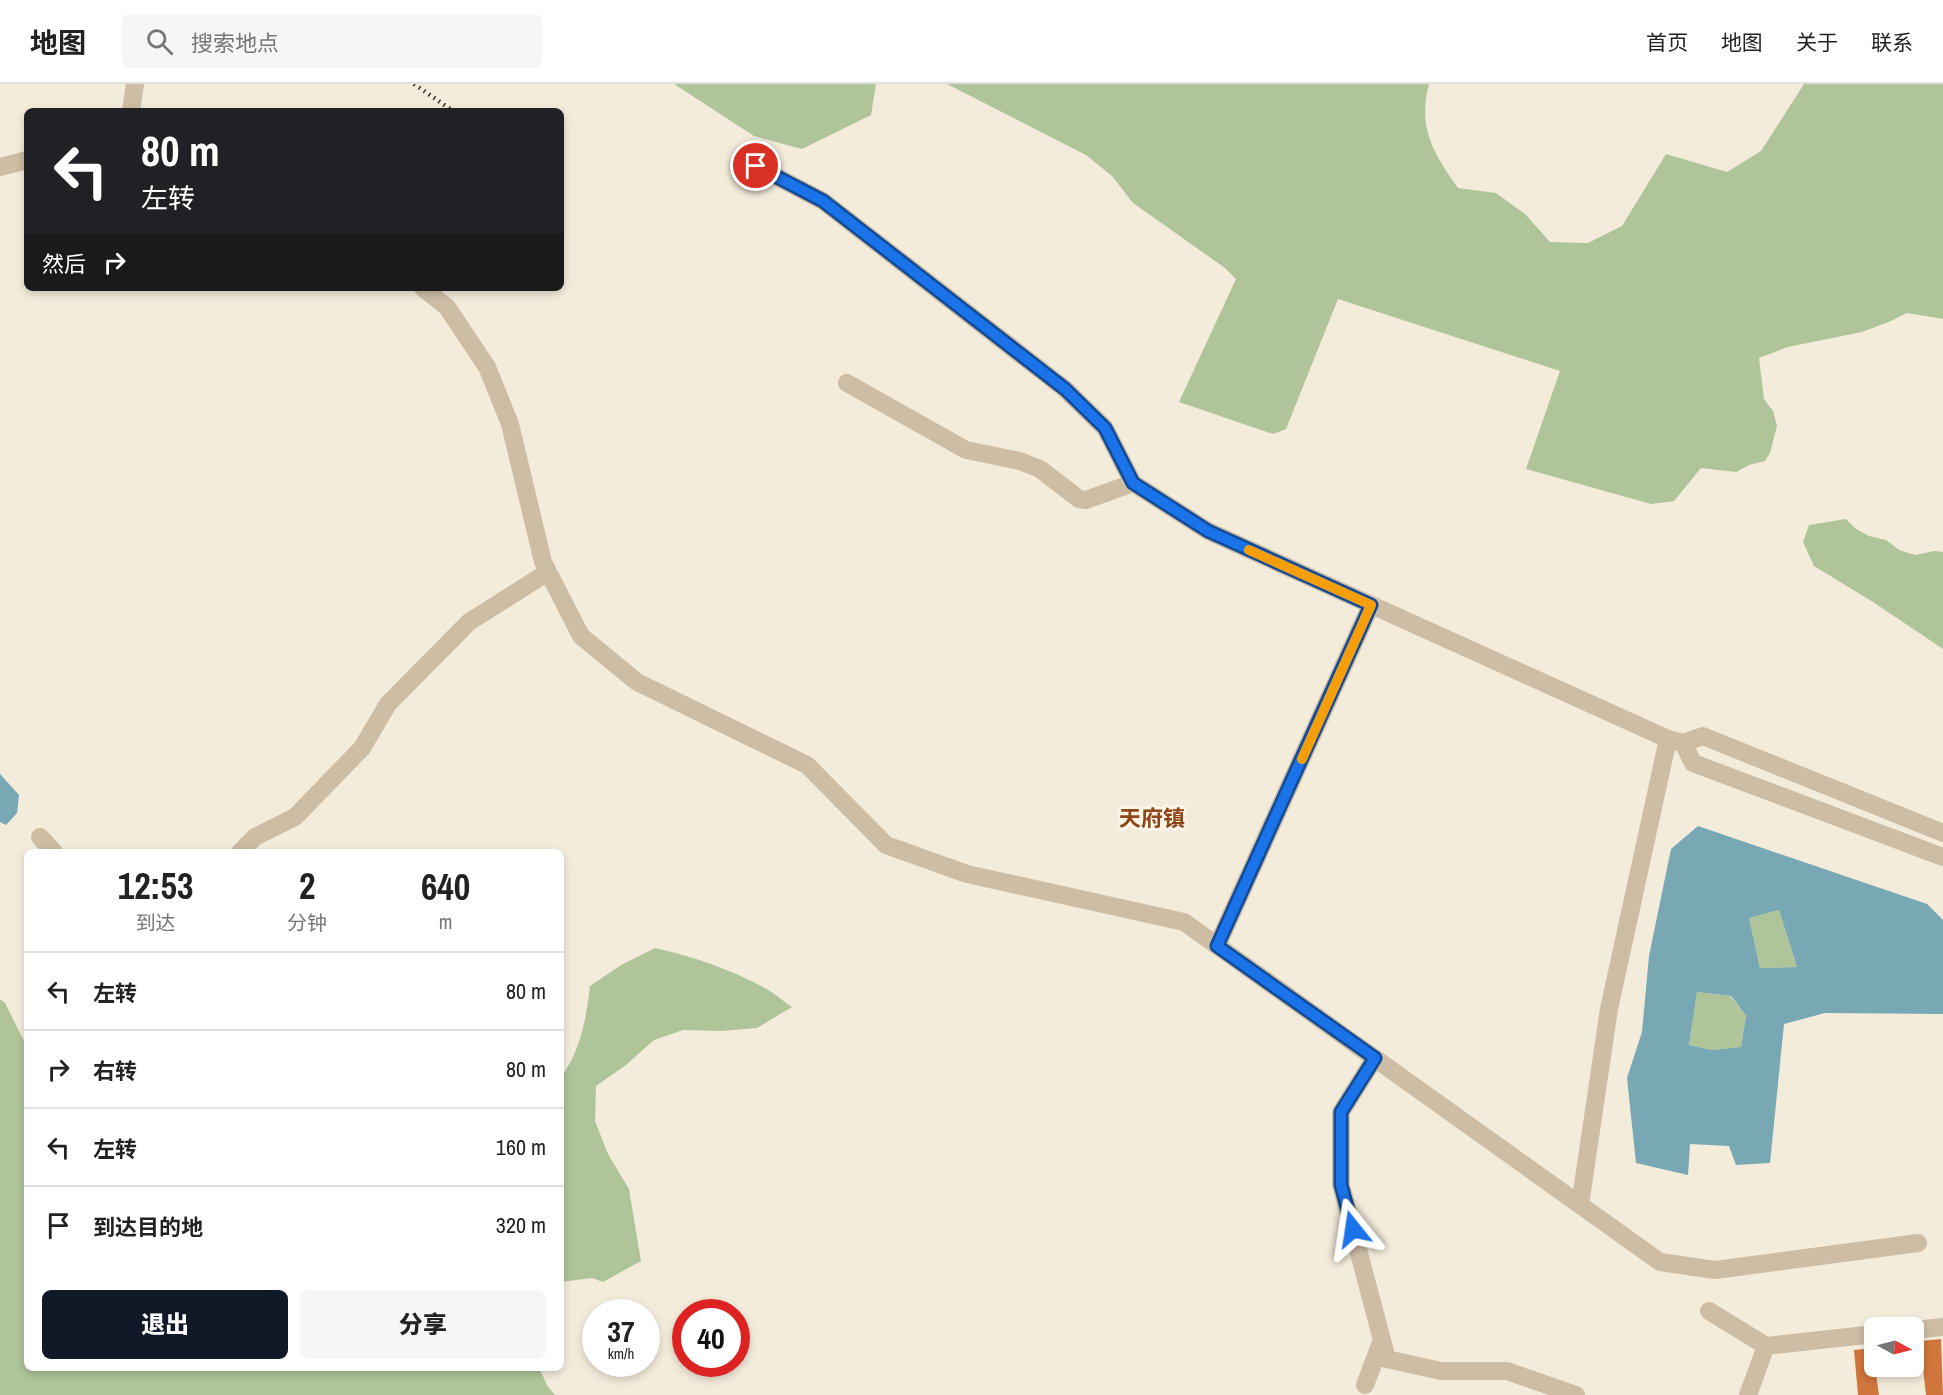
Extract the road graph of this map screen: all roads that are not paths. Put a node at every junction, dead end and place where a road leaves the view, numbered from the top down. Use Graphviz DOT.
graph roads {
  1 [pos="135,84"];
  2 [pos="131,108"];
  3 [pos="24,161"];
  4 [pos="756,166"];
  5 [pos="0,167"];
  6 [pos="427,291"];
  7 [pos="847,383"];
  8 [pos="1133,483"];
  9 [pos="548,572"];
  10 [pos="1371,605"];
  11 [pos="1675,741"];
  12 [pos="1943,833"];
  13 [pos="40,837"];
  14 [pos="51,849"];
  15 [pos="243,849"];
  16 [pos="1943,857"];
  17 [pos="1217,946"];
  18 [pos="1375,1058"];
  19 [pos="1580,1205"];
  20 [pos="1918,1243"];
  21 [pos="1709,1311"];
  22 [pos="1943,1327"];
  23 [pos="1924,1329"];
  24 [pos="1864,1335"];
  25 [pos="1382,1340"];
  26 [pos="1766,1346"];
  27 [pos="1365,1385"];
  28 [pos="1576,1395"];
  29 [pos="1748,1395"];
  1 -- 2 [label="street"];
  3 -- 5 [label="street"];
  4 -- 8 [label="street"];
  6 -- 9 [label="street"];
  7 -- 8 [label="street"];
  8 -- 10 [label="street"];
  9 -- 15 [label="street"];
  9 -- 17 [label="street"];
  10 -- 11 [label="street"];
  10 -- 17 [label="street"];
  11 -- 12 [label="street"];
  11 -- 16 [label="street"];
  11 -- 19 [label="street"];
  13 -- 14 [label="street"];
  17 -- 18 [label="street"];
  18 -- 19 [label="street"];
  18 -- 25 [label="street"];
  19 -- 20 [label="street"];
  21 -- 26 [label="street"];
  22 -- 23 [label="street"];
  24 -- 26 [label="street"];
  25 -- 27 [label="street"];
  25 -- 28 [label="street"];
  26 -- 29 [label="street"];
}
